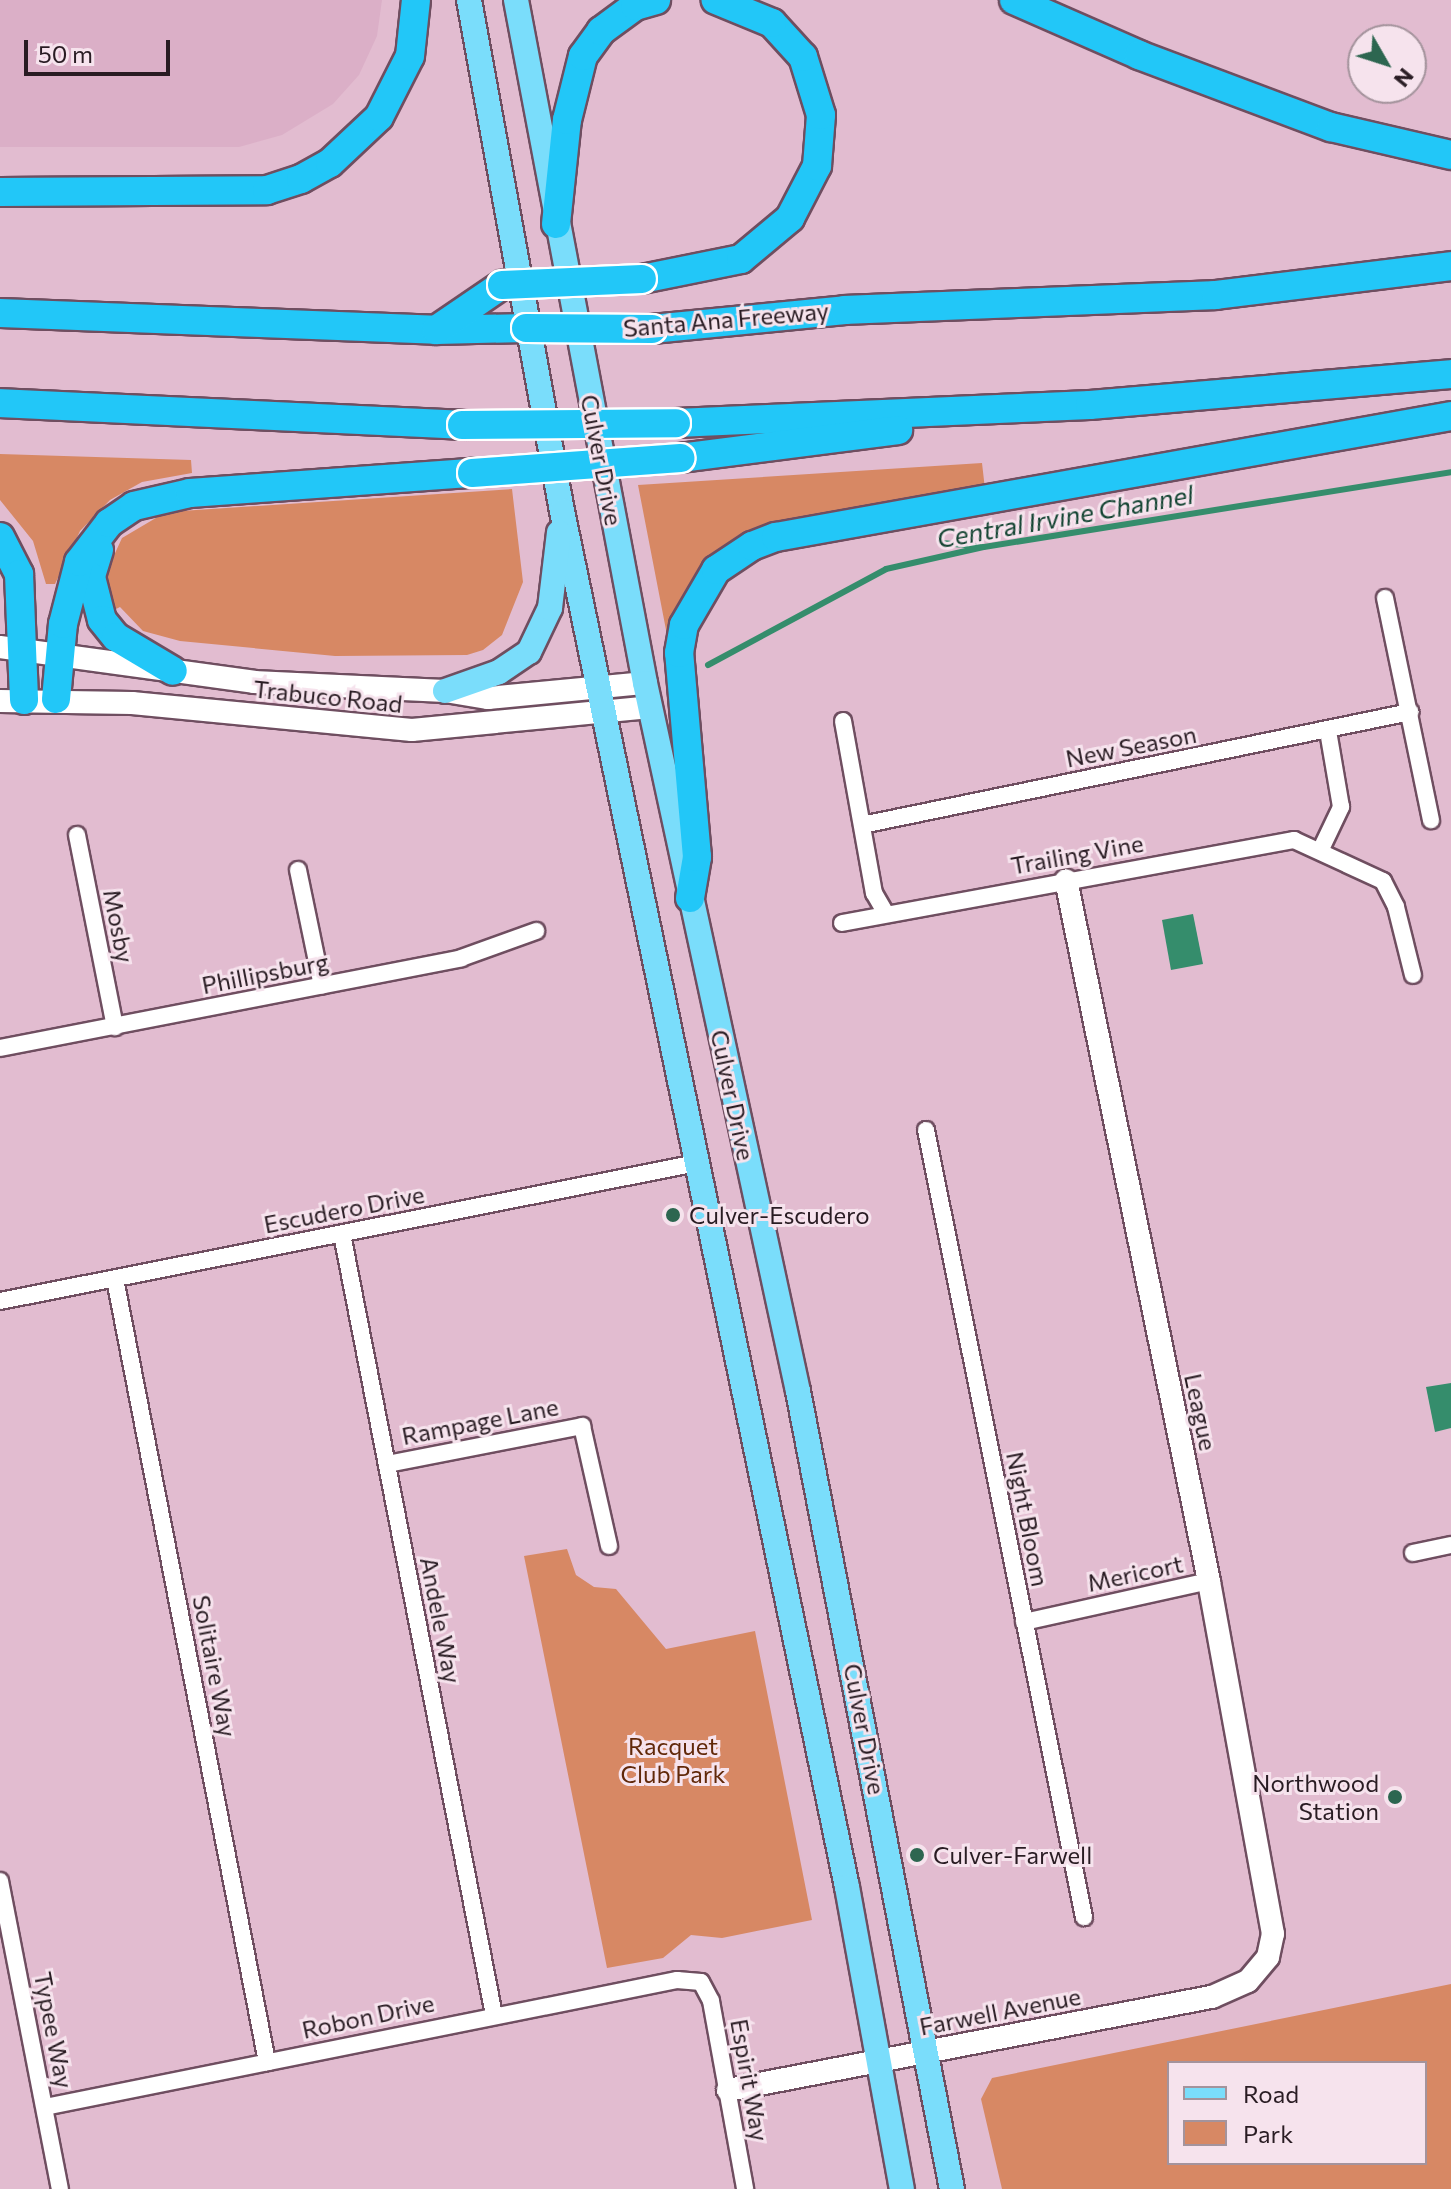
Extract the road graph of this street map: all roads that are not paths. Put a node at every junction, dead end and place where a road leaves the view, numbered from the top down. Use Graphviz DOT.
graph roads {
  1 [pos="416,0"];
  2 [pos="469,0"];
  3 [pos="516,0"];
  4 [pos="656,0"];
  5 [pos="716,0"];
  6 [pos="1014,0"];
  7 [pos="1451,155"];
  8 [pos="0,192"];
  9 [pos="556,224"];
  10 [pos="1451,266"];
  11 [pos="0,313"];
  12 [pos="447,327"];
  13 [pos="1451,374"];
  14 [pos="0,403"];
  15 [pos="1090,405"];
  16 [pos="1451,416"];
  17 [pos="562,511"];
  18 [pos="109,523"];
  19 [pos="0,537"];
  20 [pos="1385,598"];
  21 [pos="11,648"];
  22 [pos="58,654"];
  23 [pos="173,671"];
  24 [pos="599,689"];
  25 [pos="445,691"];
  26 [pos="647,695"];
  27 [pos="56,699"];
  28 [pos="12,701"];
  29 [pos="1410,712"];
  30 [pos="603,714"];
  31 [pos="843,721"];
  32 [pos="1328,731"];
  33 [pos="1431,820"];
  34 [pos="862,825"];
  35 [pos="77,835"];
  36 [pos="1321,849"];
  37 [pos="298,870"];
  38 [pos="1066,880"];
  39 [pos="690,898"];
  40 [pos="886,914"];
  41 [pos="842,923"];
  42 [pos="536,931"];
  43 [pos="1413,975"];
  44 [pos="322,986"];
  45 [pos="115,1027"];
  46 [pos="0,1048"];
  47 [pos="926,1130"];
  48 [pos="697,1163"];
  49 [pos="342,1234"];
  50 [pos="115,1279"];
  51 [pos="0,1301"];
  52 [pos="387,1464"];
  53 [pos="1451,1545"];
  54 [pos="609,1546"];
  55 [pos="1413,1553"];
  56 [pos="1209,1581"];
  57 [pos="1024,1622"];
  58 [pos="0,1881"];
  59 [pos="1084,1917"];
  60 [pos="1268,1957"];
  61 [pos="701,1982"];
  62 [pos="494,2015"];
  63 [pos="929,2051"];
  64 [pos="267,2062"];
  65 [pos="875,2062"];
  66 [pos="728,2090"];
  67 [pos="45,2107"];
  68 [pos="60,2189"];
  69 [pos="745,2189"];
  70 [pos="902,2189"];
  71 [pos="952,2189"];
  1 -- 8 [label="highway"];
  2 -- 17 [label="main road, Culver Drive"];
  3 -- 9 [label="main road, Culver Drive"];
  4 -- 9 [label="highway"];
  5 -- 12 [label="highway, bridge"];
  6 -- 7 [label="highway"];
  9 -- 26 [label="main road, Culver Drive"];
  10 -- 12 [label="highway, Santa Ana Freeway, bridge"];
  11 -- 12 [label="highway, Santa Ana Freeway"];
  13 -- 15 [label="highway"];
  14 -- 15 [label="highway, bridge"];
  15 -- 18 [label="highway, bridge"];
  16 -- 39 [label="highway"];
  17 -- 24 [label="main road, Culver Drive"];
  17 -- 25 [label="main road"];
  18 -- 22 [label="highway"];
  18 -- 23 [label="highway"];
  19 -- 21 [label="highway"];
  20 -- 29 [label="street"];
  21 -- 22 [label="street, Trabuco Road"];
  21 -- 28 [label="highway"];
  22 -- 23 [label="street, Trabuco Road"];
  22 -- 27 [label="highway"];
  23 -- 25 [label="street, Trabuco Road"];
  24 -- 25 [label="street, Trabuco Road"];
  24 -- 26 [label="street, Trabuco Road"];
  24 -- 30 [label="main road, Culver Drive"];
  26 -- 30 [label="street, Trabuco Road"];
  26 -- 39 [label="main road, Culver Drive"];
  27 -- 28 [label="street, Trabuco Road"];
  27 -- 30 [label="street, Trabuco Road"];
  29 -- 32 [label="street, New Season"];
  29 -- 33 [label="street"];
  30 -- 48 [label="main road, Culver Drive"];
  31 -- 34 [label="street"];
  32 -- 34 [label="street, New Season"];
  32 -- 36 [label="street"];
  34 -- 40 [label="street"];
  35 -- 45 [label="street, Mosby"];
  36 -- 38 [label="street, Trailing Vine"];
  36 -- 43 [label="street, Trailing Vine"];
  37 -- 44 [label="street"];
  38 -- 40 [label="street, Trailing Vine"];
  38 -- 56 [label="street, League"];
  39 -- 63 [label="main road, Culver Drive"];
  40 -- 41 [label="street, Trailing Vine"];
  42 -- 44 [label="street, Phillipsburg"];
  44 -- 45 [label="street, Phillipsburg"];
  45 -- 46 [label="street, Phillipsburg"];
  47 -- 57 [label="street, Night Bloom"];
  48 -- 49 [label="street, Escudero Drive"];
  48 -- 65 [label="main road, Culver Drive"];
  49 -- 50 [label="street, Escudero Drive"];
  49 -- 52 [label="street, Andele Way"];
  50 -- 51 [label="street, Escudero Drive"];
  50 -- 64 [label="street, Solitaire Way"];
  52 -- 54 [label="street, Rampage Lane"];
  52 -- 62 [label="street, Andele Way"];
  53 -- 55 [label="street"];
  56 -- 57 [label="street, Mericort"];
  56 -- 60 [label="street, League"];
  57 -- 59 [label="street, Night Bloom"];
  58 -- 67 [label="street, Typee Way"];
  60 -- 63 [label="street, Farwell Avenue"];
  61 -- 62 [label="street, Robon Drive"];
  61 -- 66 [label="street, Espirit Way"];
  62 -- 64 [label="street, Robon Drive"];
  63 -- 65 [label="street, Farwell Avenue"];
  63 -- 71 [label="main road, Culver Drive"];
  64 -- 67 [label="street, Robon Drive"];
  65 -- 66 [label="street, Farwell Avenue"];
  65 -- 70 [label="main road, Culver Drive"];
  66 -- 69 [label="street, Espirit Way"];
  67 -- 68 [label="street, Typee Way"];
}
